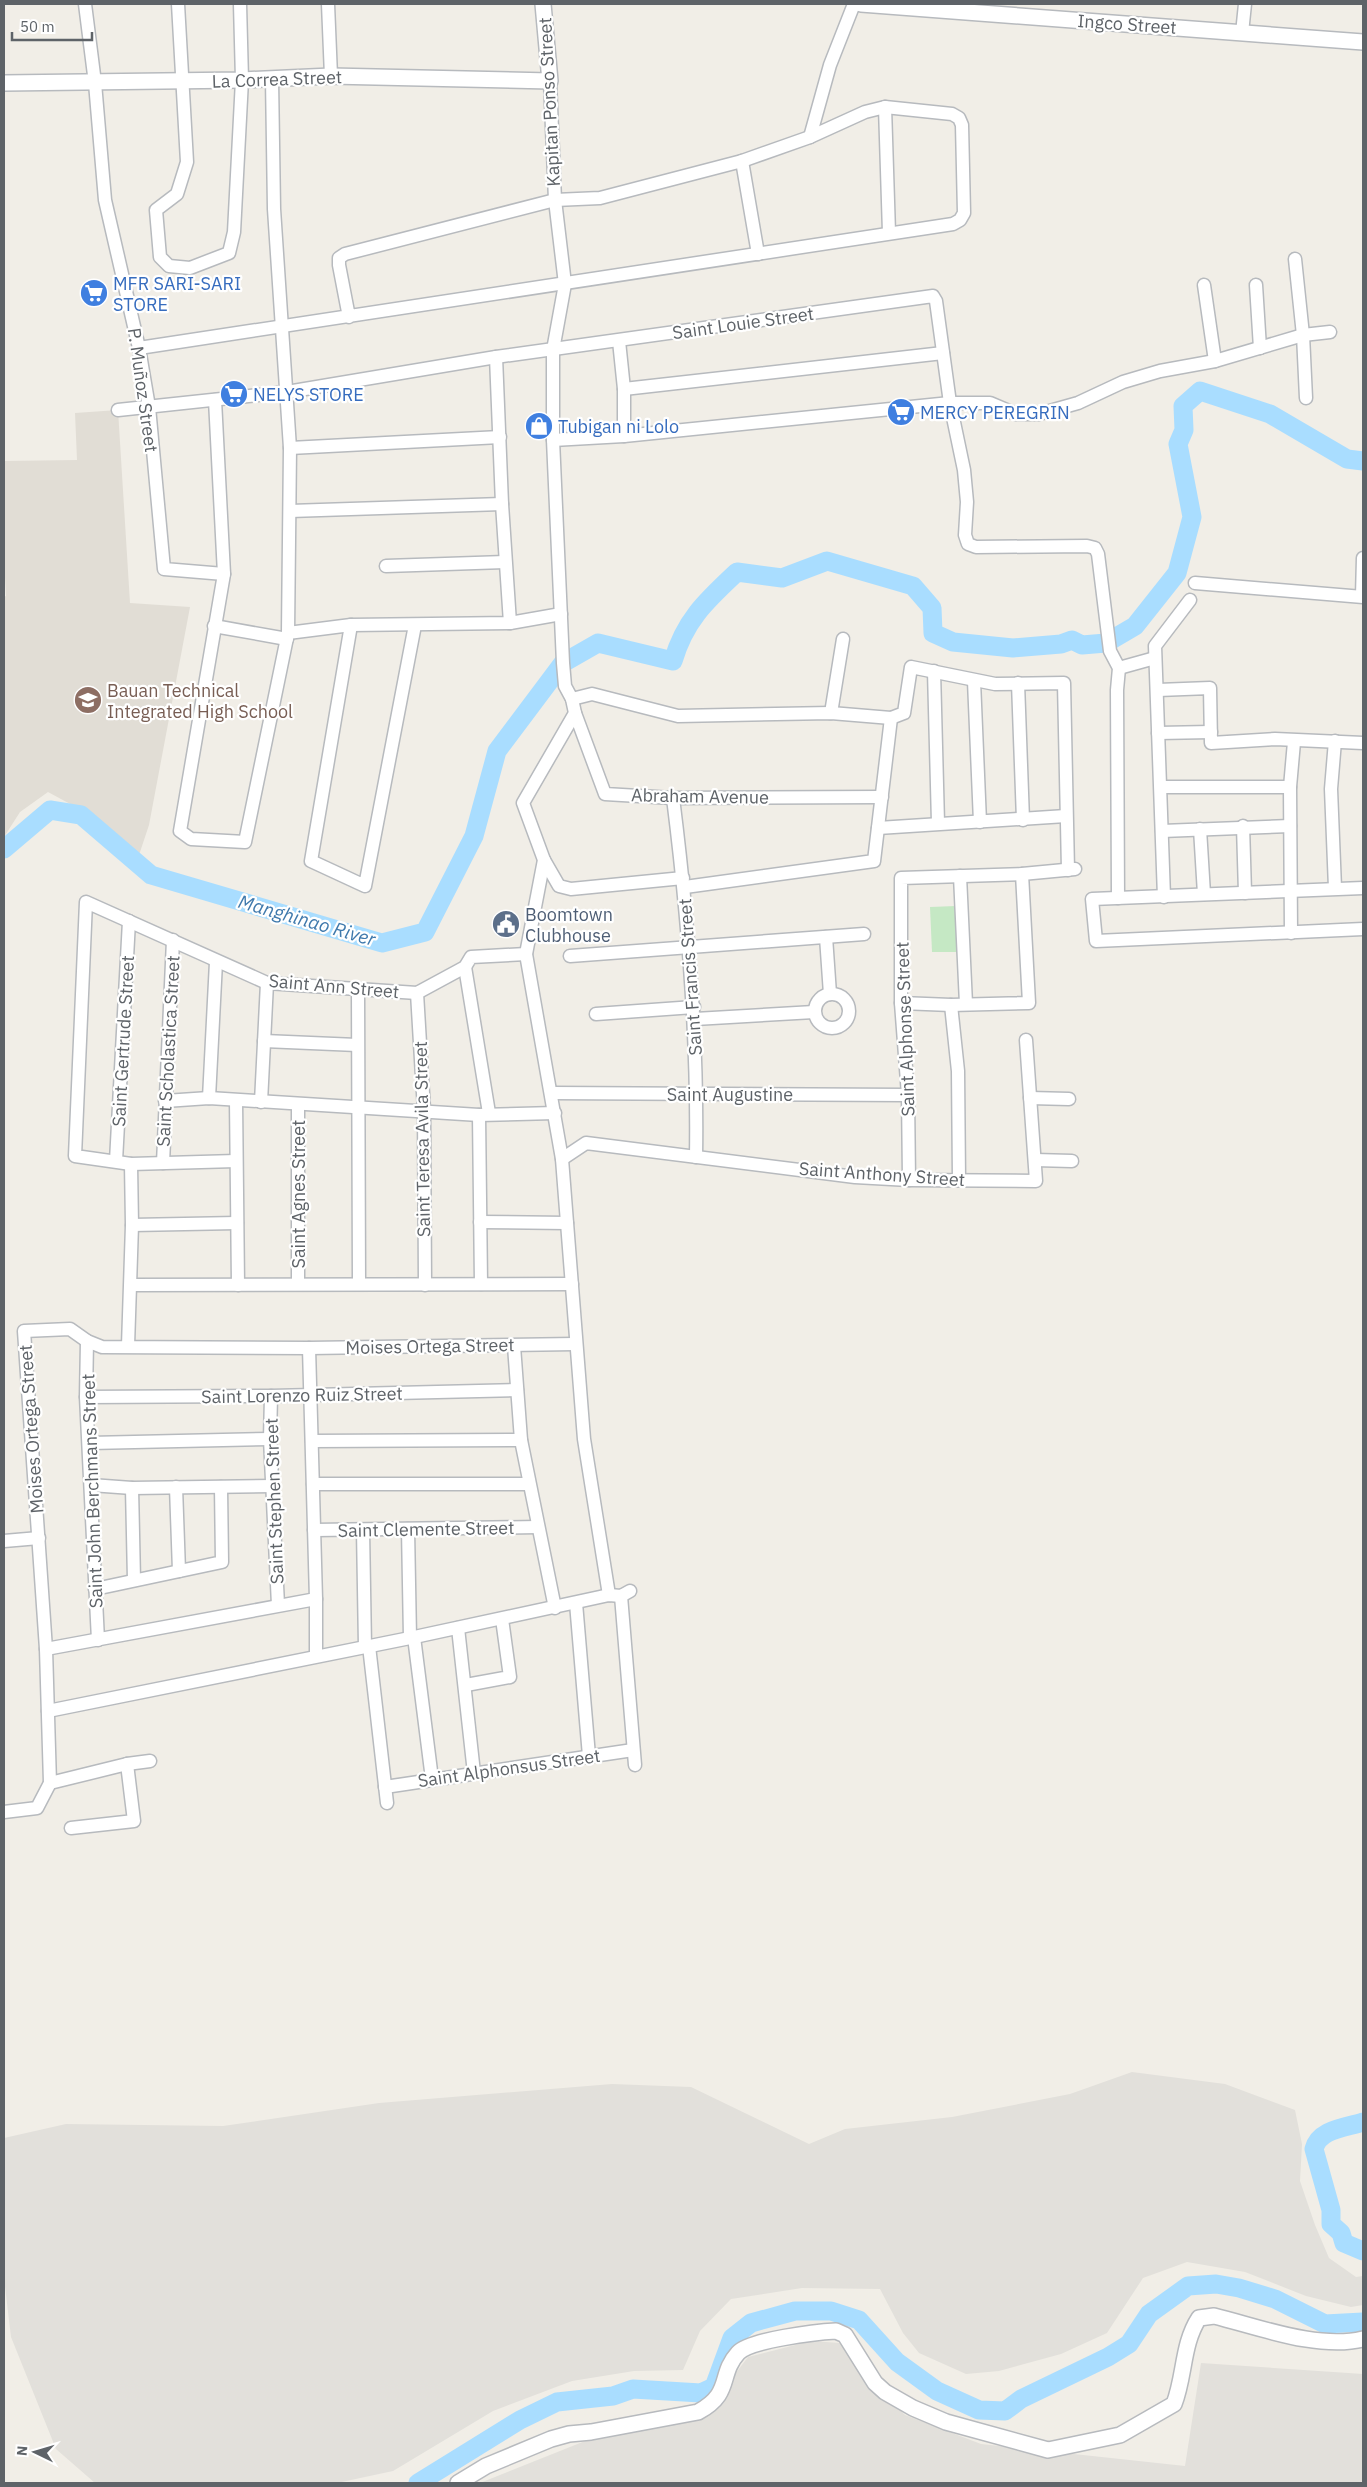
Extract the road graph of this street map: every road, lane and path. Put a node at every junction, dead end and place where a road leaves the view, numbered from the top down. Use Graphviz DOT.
graph roads {
  1 [pos="85,4"];
  2 [pos="178,4"];
  3 [pos="240,4"];
  4 [pos="328,4"];
  5 [pos="543,4"];
  6 [pos="854,4"];
  7 [pos="861,4"];
  8 [pos="1245,4"];
  9 [pos="1242,33"];
  10 [pos="1363,42"];
  11 [pos="330,76"];
  12 [pos="272,78"];
  13 [pos="242,80"];
  14 [pos="181,81"];
  15 [pos="550,81"];
  16 [pos="4,83"];
  17 [pos="95,83"];
  18 [pos="884,107"];
  19 [pos="810,137"];
  20 [pos="742,161"];
  21 [pos="555,200"];
  22 [pos="889,233"];
  23 [pos="758,254"];
  24 [pos="1295,259"];
  25 [pos="565,284"];
  26 [pos="1256,285"];
  27 [pos="1204,286"];
  28 [pos="349,317"];
  29 [pos="282,326"];
  30 [pos="1330,332"];
  31 [pos="1303,336"];
  32 [pos="619,341"];
  33 [pos="139,348"];
  34 [pos="1260,348"];
  35 [pos="553,350"];
  36 [pos="943,353"];
  37 [pos="496,357"];
  38 [pos="1215,361"];
  39 [pos="624,389"];
  40 [pos="287,392"];
  41 [pos="1306,398"];
  42 [pos="215,400"];
  43 [pos="950,403"];
  44 [pos="149,407"];
  45 [pos="118,410"];
  46 [pos="624,436"];
  47 [pos="500,437"];
  48 [pos="554,440"];
  49 [pos="290,448"];
  50 [pos="502,504"];
  51 [pos="290,511"];
  52 [pos="1363,549"];
  53 [pos="1363,558"];
  54 [pos="505,562"];
  55 [pos="386,566"];
  56 [pos="224,574"];
  57 [pos="1195,583"];
  58 [pos="1362,596"];
  59 [pos="1190,600"];
  60 [pos="560,614"];
  61 [pos="510,624"];
  62 [pos="352,625"];
  63 [pos="415,625"];
  64 [pos="214,626"];
  65 [pos="287,636"];
  66 [pos="843,639"];
  67 [pos="1155,658"];
  68 [pos="1119,668"];
  69 [pos="934,672"];
  70 [pos="974,681"];
  71 [pos="1018,683"];
  72 [pos="1158,690"];
  73 [pos="572,698"];
  74 [pos="831,712"];
  75 [pos="575,713"];
  76 [pos="891,718"];
  77 [pos="1211,732"];
  78 [pos="1158,733"];
  79 [pos="1335,741"];
  80 [pos="1294,742"];
  81 [pos="1363,743"];
  82 [pos="1161,787"];
  83 [pos="1290,787"];
  84 [pos="882,797"];
  85 [pos="673,798"];
  86 [pos="1066,816"];
  87 [pos="1023,820"];
  88 [pos="980,822"];
  89 [pos="938,823"];
  90 [pos="1243,826"];
  91 [pos="1290,826"];
  92 [pos="878,828"];
  93 [pos="1200,829"];
  94 [pos="1162,831"];
  95 [pos="544,860"];
  96 [pos="1022,874"];
  97 [pos="960,876"];
  98 [pos="684,883"];
  99 [pos="1335,888"];
  100 [pos="1363,888"];
  101 [pos="1245,892"];
  102 [pos="1290,892"];
  103 [pos="1204,894"];
  104 [pos="1164,897"];
  105 [pos="1118,898"];
  106 [pos="129,921"];
  107 [pos="1363,929"];
  108 [pos="1291,933"];
  109 [pos="864,934"];
  110 [pos="826,937"];
  111 [pos="173,940"];
  112 [pos="691,948"];
  113 [pos="526,954"];
  114 [pos="570,956"];
  115 [pos="216,962"];
  116 [pos="465,967"];
  117 [pos="267,983"];
  118 [pos="358,989"];
  119 [pos="417,992"];
  120 [pos="830,994"];
  121 [pos="901,1003"];
  122 [pos="966,1004"];
  123 [pos="952,1005"];
  124 [pos="814,1012"];
  125 [pos="694,1013"];
  126 [pos="596,1014"];
  127 [pos="1026,1040"];
  128 [pos="264,1041"];
  129 [pos="357,1045"];
  130 [pos="552,1093"];
  131 [pos="697,1094"];
  132 [pos="908,1095"];
  133 [pos="209,1098"];
  134 [pos="1030,1098"];
  135 [pos="1069,1099"];
  136 [pos="165,1101"];
  137 [pos="236,1101"];
  138 [pos="261,1102"];
  139 [pos="298,1104"];
  140 [pos="358,1106"];
  141 [pos="424,1110"];
  142 [pos="484,1114"];
  143 [pos="555,1114"];
  144 [pos="696,1157"];
  145 [pos="562,1159"];
  146 [pos="116,1160"];
  147 [pos="1035,1160"];
  148 [pos="236,1161"];
  149 [pos="1072,1161"];
  150 [pos="163,1163"];
  151 [pos="131,1164"];
  152 [pos="909,1180"];
  153 [pos="959,1180"];
  154 [pos="480,1222"];
  155 [pos="237,1223"];
  156 [pos="568,1223"];
  157 [pos="132,1225"];
  158 [pos="298,1284"];
  159 [pos="359,1284"];
  160 [pos="481,1284"];
  161 [pos="572,1284"];
  162 [pos="131,1285"];
  163 [pos="238,1285"];
  164 [pos="425,1285"];
  165 [pos="88,1341"];
  166 [pos="575,1344"];
  167 [pos="128,1346"];
  168 [pos="514,1346"];
  169 [pos="309,1348"];
  170 [pos="517,1390"];
  171 [pos="310,1395"];
  172 [pos="271,1396"];
  173 [pos="86,1397"];
  174 [pos="270,1440"];
  175 [pos="521,1440"];
  176 [pos="312,1441"];
  177 [pos="90,1443"];
  178 [pos="313,1484"];
  179 [pos="529,1484"];
  180 [pos="91,1485"];
  181 [pos="273,1486"];
  182 [pos="176,1487"];
  183 [pos="221,1487"];
  184 [pos="132,1488"];
  185 [pos="538,1527"];
  186 [pos="408,1529"];
  187 [pos="314,1530"];
  188 [pos="363,1530"];
  189 [pos="39,1538"];
  190 [pos="4,1541"];
  191 [pos="179,1571"];
  192 [pos="134,1580"];
  193 [pos="95,1589"];
  194 [pos="620,1594"];
  195 [pos="316,1599"];
  196 [pos="576,1604"];
  197 [pos="278,1605"];
  198 [pos="555,1608"];
  199 [pos="502,1619"];
  200 [pos="458,1628"];
  201 [pos="412,1638"];
  202 [pos="98,1640"];
  203 [pos="367,1647"];
  204 [pos="46,1649"];
  205 [pos="316,1656"];
  206 [pos="466,1685"];
  207 [pos="48,1712"];
  208 [pos="634,1750"];
  209 [pos="590,1756"];
  210 [pos="150,1761"];
  211 [pos="127,1764"];
  212 [pos="635,1765"];
  213 [pos="474,1773"];
  214 [pos="432,1779"];
  215 [pos="50,1783"];
  216 [pos="385,1787"];
  217 [pos="387,1803"];
  218 [pos="4,1812"];
  219 [pos="71,1828"];
  220 [pos="1363,2339"];
  221 [pos="458,2483"];
  1 -- 17 [label="street, P. Muñoz Street"];
  2 -- 14 [label="street"];
  3 -- 13 [label="street"];
  4 -- 11 [label="street"];
  5 -- 15 [label="street, Kapitan Ponso Street"];
  6 -- 19 [label="street"];
  7 -- 9 [label="street, Ingco Street"];
  8 -- 9 [label="street"];
  9 -- 10 [label="street, Ingco Street"];
  11 -- 12 [label="street, La Correa Street"];
  11 -- 15 [label="street, La Correa Street"];
  12 -- 13 [label="street, La Correa Street"];
  12 -- 29 [label="street"];
  13 -- 14 [label="street, La Correa Street"];
  13 -- 14 [label="street"];
  14 -- 17 [label="street, La Correa Street"];
  15 -- 21 [label="street, Kapitan Ponso Street"];
  16 -- 17 [label="street, La Correa Street"];
  17 -- 33 [label="street, P. Muñoz Street"];
  18 -- 19 [label="street"];
  18 -- 22 [label="street"];
  18 -- 22 [label="street"];
  19 -- 20 [label="street"];
  20 -- 21 [label="street"];
  20 -- 23 [label="street"];
  21 -- 25 [label="street, Kapitan Ponso Street"];
  21 -- 28 [label="street"];
  22 -- 23 [label="street"];
  23 -- 25 [label="street"];
  24 -- 31 [label="street"];
  25 -- 28 [label="street"];
  25 -- 35 [label="street, Kapitan Ponso Street"];
  26 -- 34 [label="street"];
  27 -- 38 [label="street"];
  28 -- 29 [label="street"];
  29 -- 33 [label="street"];
  29 -- 40 [label="street"];
  30 -- 31 [label="street"];
  31 -- 34 [label="street"];
  31 -- 41 [label="street"];
  32 -- 35 [label="street, Saint Louie Street"];
  32 -- 36 [label="street, Saint Louie Street"];
  32 -- 39 [label="street"];
  33 -- 44 [label="street, P. Muñoz Street"];
  34 -- 38 [label="street"];
  35 -- 37 [label="street, Saint Louie Street"];
  35 -- 48 [label="street, Kapitan Ponso Street"];
  36 -- 39 [label="street"];
  36 -- 43 [label="street"];
  37 -- 40 [label="street, Saint Louie Street"];
  37 -- 47 [label="street"];
  38 -- 43 [label="street"];
  39 -- 46 [label="street"];
  40 -- 42 [label="street, Saint Louie Street"];
  40 -- 49 [label="street"];
  42 -- 44 [label="street, Saint Louie Street"];
  42 -- 56 [label="street"];
  43 -- 46 [label="street"];
  43 -- 68 [label="street"];
  44 -- 45 [label="street, Saint Louie Street"];
  44 -- 56 [label="street, P. Muñoz Street"];
  46 -- 48 [label="street"];
  47 -- 49 [label="street"];
  47 -- 50 [label="street"];
  48 -- 60 [label="street, Kapitan Ponso Street"];
  49 -- 51 [label="street"];
  50 -- 51 [label="street"];
  50 -- 54 [label="street"];
  51 -- 65 [label="street"];
  52 -- 53 [label="street"];
  53 -- 58 [label="street"];
  54 -- 55 [label="street"];
  54 -- 61 [label="street"];
  56 -- 64 [label="street"];
  57 -- 58 [label="street"];
  59 -- 67 [label="street"];
  60 -- 61 [label="street"];
  60 -- 73 [label="street, Kapitan Ponso Street"];
  61 -- 63 [label="street"];
  62 -- 63 [label="street"];
  62 -- 63 [label="street"];
  62 -- 65 [label="street"];
  64 -- 65 [label="street"];
  64 -- 65 [label="street"];
  66 -- 74 [label="street"];
  67 -- 68 [label="street"];
  67 -- 72 [label="street"];
  68 -- 105 [label="street"];
  69 -- 70 [label="street"];
  69 -- 76 [label="street"];
  69 -- 89 [label="street"];
  70 -- 71 [label="street"];
  70 -- 88 [label="street"];
  71 -- 86 [label="street"];
  71 -- 87 [label="street"];
  72 -- 77 [label="street"];
  72 -- 78 [label="street"];
  73 -- 74 [label="street"];
  73 -- 75 [label="street, Kapitan Ponso Street"];
  74 -- 76 [label="street"];
  75 -- 85 [label="street, Abraham Avenue"];
  75 -- 95 [label="street"];
  76 -- 84 [label="street"];
  77 -- 78 [label="street"];
  77 -- 80 [label="street"];
  78 -- 82 [label="street"];
  79 -- 80 [label="street"];
  79 -- 81 [label="street"];
  79 -- 99 [label="street"];
  80 -- 83 [label="street"];
  82 -- 83 [label="street"];
  82 -- 94 [label="street"];
  83 -- 91 [label="street"];
  84 -- 85 [label="street, Abraham Avenue"];
  84 -- 92 [label="street"];
  85 -- 98 [label="street, Saint Francis Street"];
  86 -- 87 [label="street"];
  86 -- 96 [label="street"];
  87 -- 88 [label="street"];
  88 -- 89 [label="street"];
  89 -- 92 [label="street"];
  90 -- 91 [label="street"];
  90 -- 93 [label="street"];
  90 -- 101 [label="street"];
  91 -- 102 [label="street"];
  92 -- 98 [label="street"];
  93 -- 94 [label="street"];
  93 -- 103 [label="street"];
  94 -- 104 [label="street"];
  95 -- 98 [label="street"];
  95 -- 113 [label="street"];
  96 -- 97 [label="street"];
  96 -- 122 [label="street"];
  97 -- 121 [label="street, Saint Alphonse Street"];
  97 -- 122 [label="street"];
  98 -- 112 [label="street, Saint Francis Street"];
  99 -- 100 [label="street"];
  99 -- 102 [label="street"];
  101 -- 102 [label="street"];
  101 -- 103 [label="street"];
  102 -- 108 [label="street"];
  103 -- 104 [label="street"];
  104 -- 105 [label="street"];
  105 -- 108 [label="street"];
  106 -- 111 [label="street, Saint Ann Street"];
  106 -- 146 [label="street, Saint Gertrude Street"];
  106 -- 146 [label="street, Saint Ann Street"];
  107 -- 108 [label="street"];
  109 -- 110 [label="street"];
  110 -- 112 [label="street"];
  110 -- 120 [label="street"];
  111 -- 115 [label="street, Saint Ann Street"];
  111 -- 136 [label="street, Saint Scholastica Street"];
  112 -- 114 [label="street"];
  112 -- 125 [label="street, Saint Francis Street"];
  113 -- 116 [label="street, Saint Ann Street"];
  113 -- 130 [label="street"];
  115 -- 117 [label="street, Saint Ann Street"];
  115 -- 133 [label="street"];
  116 -- 119 [label="street, Saint Ann Street"];
  116 -- 142 [label="street"];
  117 -- 118 [label="street, Saint Ann Street"];
  117 -- 128 [label="street"];
  118 -- 119 [label="street, Saint Ann Street"];
  118 -- 129 [label="street"];
  119 -- 141 [label="street, Saint Teresa Avila Street"];
  120 -- 124 [label="street"];
  120 -- 124 [label="street"];
  121 -- 123 [label="street"];
  121 -- 132 [label="street, Saint Alphonse Street"];
  122 -- 123 [label="street"];
  123 -- 153 [label="street"];
  124 -- 125 [label="street"];
  125 -- 126 [label="street"];
  125 -- 131 [label="street, Saint Francis Street"];
  127 -- 134 [label="street, Saint Anthony Street"];
  128 -- 129 [label="street"];
  128 -- 138 [label="street"];
  129 -- 140 [label="street"];
  130 -- 131 [label="street, Saint Augustine"];
  130 -- 143 [label="street"];
  131 -- 132 [label="street, Saint Augustine"];
  131 -- 144 [label="street, Saint Francis Street"];
  132 -- 152 [label="street, Saint Alphonse Street"];
  133 -- 136 [label="street"];
  133 -- 137 [label="street"];
  134 -- 135 [label="street"];
  134 -- 147 [label="street, Saint Anthony Street"];
  136 -- 150 [label="street, Saint Scholastica Street"];
  137 -- 138 [label="street"];
  137 -- 148 [label="street"];
  138 -- 139 [label="street"];
  139 -- 140 [label="street"];
  139 -- 158 [label="street, Saint Agnes Street"];
  140 -- 141 [label="street"];
  140 -- 159 [label="street"];
  141 -- 142 [label="street"];
  141 -- 164 [label="street, Saint Teresa Avila Street"];
  142 -- 143 [label="street"];
  142 -- 154 [label="street"];
  143 -- 145 [label="street"];
  144 -- 145 [label="street, Saint Anthony Street"];
  144 -- 152 [label="street, Saint Anthony Street"];
  145 -- 156 [label="street"];
  146 -- 151 [label="street"];
  147 -- 149 [label="street"];
  147 -- 153 [label="street, Saint Anthony Street"];
  148 -- 150 [label="street"];
  148 -- 155 [label="street"];
  150 -- 151 [label="street"];
  151 -- 157 [label="street"];
  152 -- 153 [label="street, Saint Anthony Street"];
  154 -- 156 [label="street"];
  154 -- 160 [label="street"];
  155 -- 157 [label="street"];
  155 -- 163 [label="street"];
  156 -- 161 [label="street"];
  157 -- 162 [label="street"];
  158 -- 159 [label="street"];
  158 -- 163 [label="street"];
  159 -- 164 [label="street"];
  160 -- 161 [label="street"];
  160 -- 164 [label="street"];
  161 -- 166 [label="street"];
  162 -- 163 [label="street"];
  162 -- 167 [label="street"];
  165 -- 167 [label="street, Moises Ortega Street"];
  165 -- 173 [label="street, Saint John Berchmans Street"];
  165 -- 189 [label="street, Moises Ortega Street"];
  166 -- 168 [label="street, Moises Ortega Street"];
  166 -- 194 [label="street"];
  167 -- 169 [label="street, Moises Ortega Street"];
  168 -- 169 [label="street, Moises Ortega Street"];
  168 -- 170 [label="street"];
  169 -- 171 [label="street"];
  170 -- 171 [label="street, Saint Lorenzo Ruiz Street"];
  170 -- 175 [label="street"];
  171 -- 172 [label="street, Saint Lorenzo Ruiz Street"];
  171 -- 176 [label="street"];
  172 -- 173 [label="street, Saint Lorenzo Ruiz Street"];
  172 -- 174 [label="street, Saint Stephen Street"];
  173 -- 177 [label="street, Saint John Berchmans Street"];
  174 -- 177 [label="street"];
  174 -- 181 [label="street, Saint Stephen Street"];
  175 -- 176 [label="street"];
  175 -- 179 [label="street"];
  176 -- 178 [label="street"];
  177 -- 180 [label="street, Saint John Berchmans Street"];
  178 -- 179 [label="street"];
  178 -- 187 [label="street"];
  179 -- 185 [label="street"];
  180 -- 184 [label="street"];
  180 -- 193 [label="street, Saint John Berchmans Street"];
  181 -- 183 [label="street"];
  181 -- 197 [label="street, Saint Stephen Street"];
  182 -- 183 [label="street"];
  182 -- 184 [label="street"];
  182 -- 191 [label="street"];
  183 -- 191 [label="street"];
  184 -- 192 [label="street"];
  185 -- 186 [label="street, Saint Clemente Street"];
  185 -- 198 [label="street"];
  186 -- 188 [label="street, Saint Clemente Street"];
  186 -- 201 [label="street"];
  187 -- 188 [label="street, Saint Clemente Street"];
  187 -- 195 [label="street"];
  188 -- 203 [label="street"];
  189 -- 190 [label="street"];
  189 -- 204 [label="street, Moises Ortega Street"];
  191 -- 192 [label="street"];
  192 -- 193 [label="street"];
  193 -- 202 [label="street, Saint John Berchmans Street"];
  194 -- 196 [label="street"];
  194 -- 208 [label="street"];
  195 -- 197 [label="street"];
  195 -- 205 [label="street"];
  196 -- 198 [label="street"];
  196 -- 209 [label="street"];
  197 -- 202 [label="street"];
  198 -- 199 [label="street"];
  199 -- 200 [label="street"];
  199 -- 206 [label="street"];
  200 -- 201 [label="street"];
  200 -- 206 [label="street"];
  201 -- 203 [label="street"];
  201 -- 214 [label="street"];
  202 -- 204 [label="street"];
  203 -- 205 [label="street"];
  203 -- 216 [label="street"];
  204 -- 207 [label="street, Moises Ortega Street"];
  205 -- 207 [label="street"];
  206 -- 213 [label="street"];
  207 -- 215 [label="street, Moises Ortega Street"];
  208 -- 209 [label="street, Saint Alphonsus Street"];
  208 -- 212 [label="street"];
  209 -- 213 [label="street, Saint Alphonsus Street"];
  210 -- 211 [label="street"];
  211 -- 215 [label="street"];
  211 -- 219 [label="street"];
  213 -- 214 [label="street, Saint Alphonsus Street"];
  214 -- 216 [label="street, Saint Alphonsus Street"];
  215 -- 218 [label="street"];
  216 -- 217 [label="street"];
  220 -- 221 [label="street"];
}
